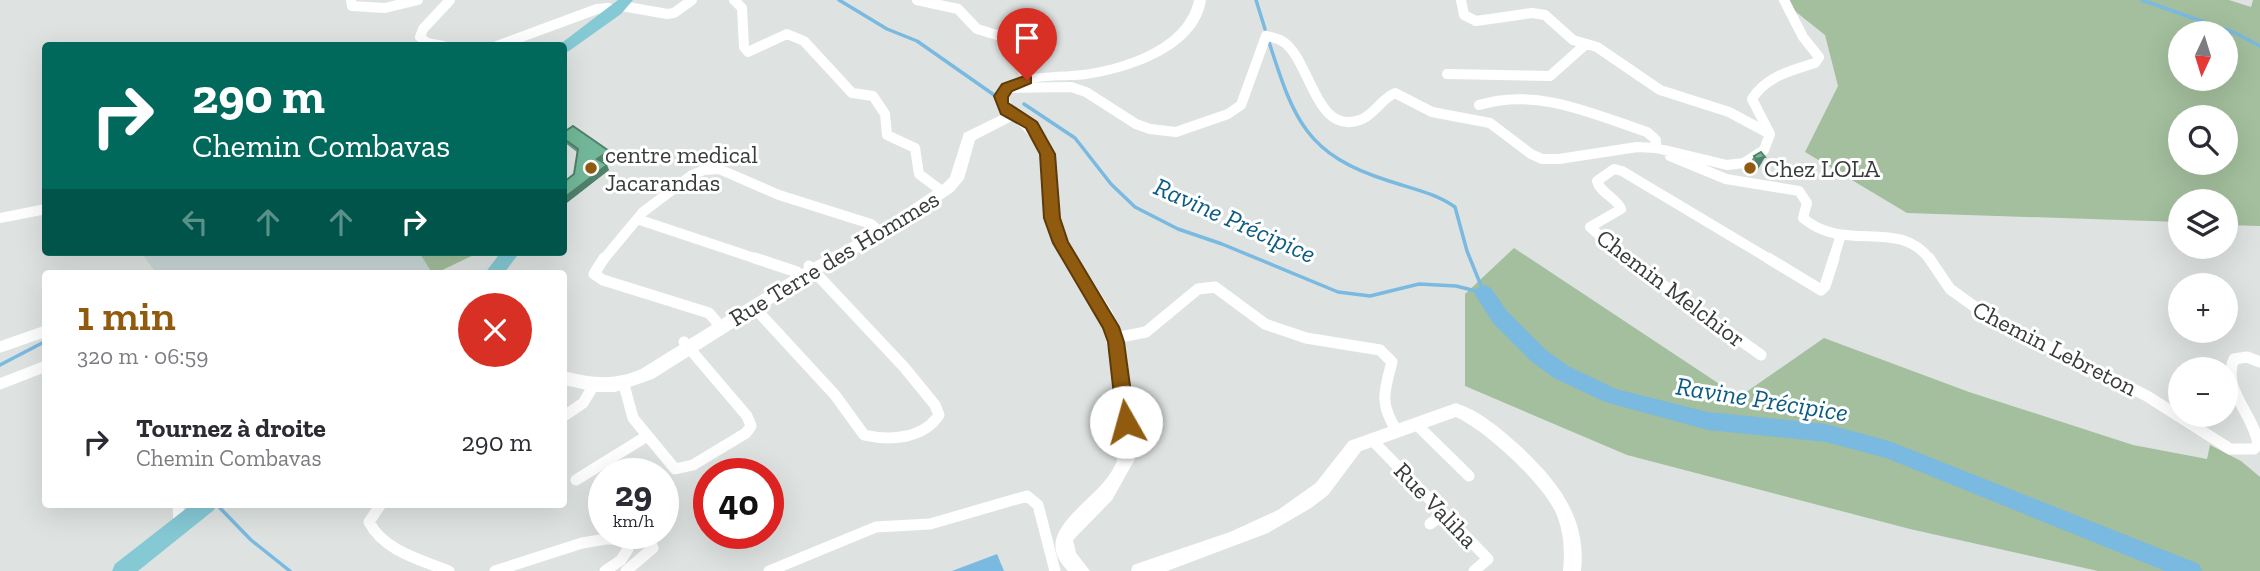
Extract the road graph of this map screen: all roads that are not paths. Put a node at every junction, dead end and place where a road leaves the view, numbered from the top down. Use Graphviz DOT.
graph roads {
  1 [pos="351,0"];
  2 [pos="418,0"];
  3 [pos="450,0"];
  4 [pos="692,0"];
  5 [pos="734,0"];
  6 [pos="917,0"];
  7 [pos="1200,0"];
  8 [pos="1461,0"];
  9 [pos="1784,0"];
  10 [pos="621,6"];
  11 [pos="426,42"];
  12 [pos="508,42"];
  13 [pos="1586,44"];
  14 [pos="567,46"];
  15 [pos="1447,74"];
  16 [pos="1027,80"];
  17 [pos="1007,88"];
  18 [pos="1479,104"];
  19 [pos="1010,113"];
  20 [pos="1770,134"];
  21 [pos="1656,148"];
  22 [pos="940,190"];
  23 [pos="42,210"];
  24 [pos="0,218"];
  25 [pos="638,219"];
  26 [pos="878,230"];
  27 [pos="1841,235"];
  28 [pos="508,256"];
  29 [pos="806,269"];
  30 [pos="496,270"];
  31 [pos="753,306"];
  32 [pos="716,321"];
  33 [pos="42,333"];
  34 [pos="1115,338"];
  35 [pos="686,344"];
  36 [pos="0,347"];
  37 [pos="1761,355"];
  38 [pos="2260,362"];
  39 [pos="42,368"];
  40 [pos="567,379"];
  41 [pos="0,384"];
  42 [pos="627,384"];
  43 [pos="594,385"];
  44 [pos="567,414"];
  45 [pos="1416,424"];
  46 [pos="1398,431"];
  47 [pos="647,436"];
  48 [pos="1371,439"];
  49 [pos="1469,476"];
  50 [pos="576,480"];
  51 [pos="177,508"];
  52 [pos="201,508"];
  53 [pos="378,508"];
  54 [pos="1444,514"];
  55 [pos="1430,524"];
  56 [pos="179,525"];
  57 [pos="588,541"];
  58 [pos="628,549"];
  59 [pos="652,549"];
  60 [pos="122,571"];
  61 [pos="449,571"];
  62 [pos="495,571"];
  63 [pos="605,571"];
  64 [pos="626,571"];
  65 [pos="769,571"];
  66 [pos="1055,571"];
  67 [pos="1081,571"];
  68 [pos="1140,571"];
  69 [pos="1474,571"];
  70 [pos="1572,571"];
  1 -- 2 [label="street"];
  3 -- 11 [label="street"];
  4 -- 10 [label="street"];
  5 -- 22 [label="street"];
  6 -- 16 [label="street"];
  7 -- 16 [label="street"];
  8 -- 13 [label="street"];
  9 -- 20 [label="street"];
  10 -- 12 [label="street"];
  10 -- 14 [label="main road"];
  13 -- 15 [label="street"];
  13 -- 20 [label="street"];
  16 -- 17 [label="street"];
  17 -- 19 [label="street"];
  17 -- 21 [label="street"];
  18 -- 21 [label="street"];
  19 -- 22 [label="street, Rue Terre des Hommes"];
  19 -- 34 [label="street"];
  20 -- 21 [label="street"];
  21 -- 27 [label="street, Chemin Lebreton"];
  22 -- 26 [label="street, Rue Terre des Hommes"];
  23 -- 24 [label="street"];
  25 -- 26 [label="street"];
  25 -- 29 [label="street"];
  25 -- 32 [label="street"];
  26 -- 29 [label="street, Rue Terre des Hommes"];
  27 -- 37 [label="street, Chemin Melchior"];
  27 -- 38 [label="street, Chemin Lebreton"];
  28 -- 30 [label="main road"];
  29 -- 31 [label="street, Rue Terre des Hommes"];
  29 -- 31 [label="street"];
  29 -- 32 [label="street, Rue Terre des Hommes"];
  31 -- 35 [label="street, Rue Terre des Hommes"];
  32 -- 35 [label="street, Rue Terre des Hommes"];
  33 -- 36 [label="street"];
  34 -- 46 [label="street"];
  34 -- 67 [label="street"];
  35 -- 42 [label="street, Rue Terre des Hommes"];
  35 -- 47 [label="street"];
  39 -- 41 [label="street"];
  40 -- 43 [label="street"];
  42 -- 43 [label="street"];
  42 -- 47 [label="street"];
  43 -- 44 [label="street"];
  45 -- 46 [label="street"];
  45 -- 49 [label="street"];
  45 -- 70 [label="street"];
  46 -- 48 [label="street"];
  47 -- 50 [label="street"];
  48 -- 54 [label="street, Rue Valiha"];
  48 -- 68 [label="street"];
  51 -- 56 [label="street"];
  52 -- 56 [label="main road"];
  53 -- 61 [label="street"];
  54 -- 55 [label="street"];
  54 -- 69 [label="street, Rue Valiha"];
  56 -- 60 [label="main road"];
  57 -- 62 [label="street"];
  58 -- 63 [label="street"];
  59 -- 64 [label="street"];
  65 -- 66 [label="street"];
}
